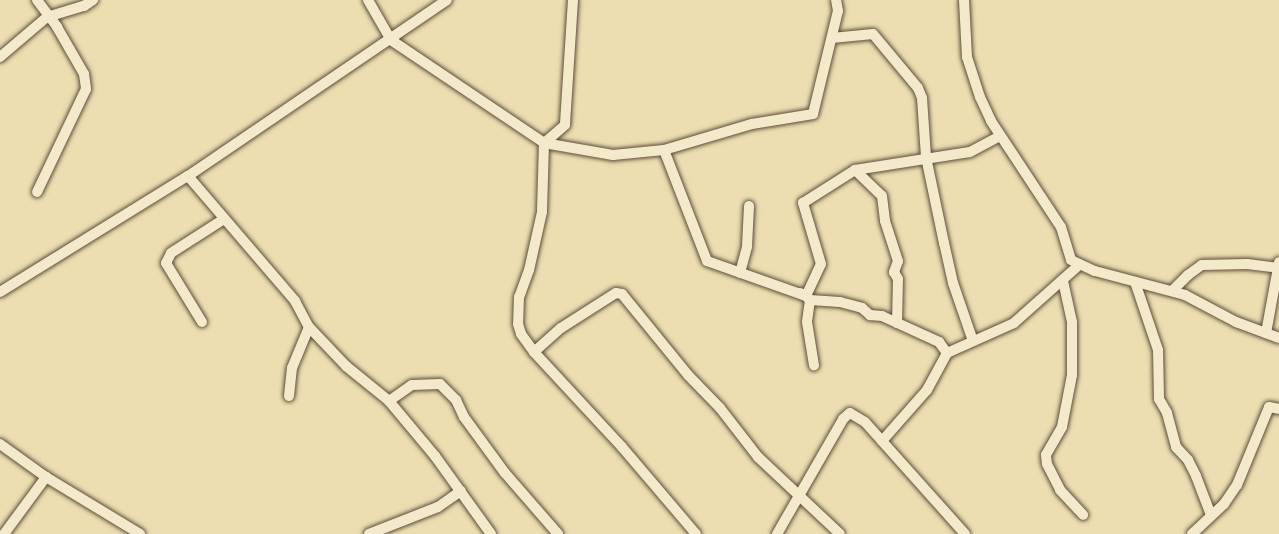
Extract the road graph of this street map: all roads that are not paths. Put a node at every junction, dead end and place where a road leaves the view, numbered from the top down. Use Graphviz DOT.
graph roads {
  1 [pos="37,0"];
  2 [pos="93,0"];
  3 [pos="368,0"];
  4 [pos="447,0"];
  5 [pos="573,0"];
  6 [pos="836,0"];
  7 [pos="964,0"];
  8 [pos="47,17"];
  9 [pos="832,38"];
  10 [pos="391,40"];
  11 [pos="0,57"];
  12 [pos="1000,136"];
  13 [pos="544,143"];
  14 [pos="663,150"];
  15 [pos="926,158"];
  16 [pos="855,170"];
  17 [pos="188,176"];
  18 [pos="37,192"];
  19 [pos="749,206"];
  20 [pos="224,219"];
  21 [pos="1079,265"];
  22 [pos="1279,266"];
  23 [pos="740,273"];
  24 [pos="1063,280"];
  25 [pos="1135,282"];
  26 [pos="1173,291"];
  27 [pos="0,292"];
  28 [pos="808,298"];
  29 [pos="202,322"];
  30 [pos="897,323"];
  31 [pos="309,327"];
  32 [pos="1266,333"];
  33 [pos="1279,338"];
  34 [pos="973,341"];
  35 [pos="534,352"];
  36 [pos="947,353"];
  37 [pos="814,365"];
  38 [pos="290,396"];
  39 [pos="389,401"];
  40 [pos="1279,409"];
  41 [pos="882,441"];
  42 [pos="0,444"];
  43 [pos="46,477"];
  44 [pos="461,491"];
  45 [pos="800,498"];
  46 [pos="1083,515"];
  47 [pos="1211,515"];
  48 [pos="4,534"];
  49 [pos="140,534"];
  50 [pos="369,534"];
  51 [pos="491,534"];
  52 [pos="558,534"];
  53 [pos="696,534"];
  54 [pos="777,534"];
  55 [pos="840,534"];
  56 [pos="965,534"];
  57 [pos="1192,534"];
  1 -- 8 [label="street"];
  2 -- 8 [label="street"];
  3 -- 10 [label="street"];
  4 -- 10 [label="street"];
  5 -- 13 [label="street"];
  6 -- 9 [label="street"];
  7 -- 12 [label="street"];
  8 -- 11 [label="street"];
  8 -- 18 [label="street"];
  9 -- 14 [label="street"];
  9 -- 15 [label="street"];
  10 -- 13 [label="street"];
  10 -- 17 [label="street"];
  12 -- 15 [label="street"];
  12 -- 21 [label="street"];
  13 -- 14 [label="street"];
  13 -- 35 [label="street"];
  14 -- 23 [label="street"];
  15 -- 16 [label="street"];
  15 -- 34 [label="street"];
  16 -- 28 [label="street"];
  16 -- 30 [label="street"];
  17 -- 20 [label="street"];
  17 -- 27 [label="street"];
  19 -- 23 [label="street"];
  20 -- 29 [label="street"];
  20 -- 31 [label="street"];
  21 -- 24 [label="street"];
  21 -- 25 [label="street"];
  22 -- 26 [label="street"];
  22 -- 32 [label="street"];
  23 -- 28 [label="street"];
  24 -- 34 [label="street"];
  24 -- 46 [label="street"];
  25 -- 26 [label="street"];
  25 -- 47 [label="street"];
  26 -- 32 [label="street"];
  28 -- 30 [label="street"];
  28 -- 37 [label="street"];
  30 -- 36 [label="street"];
  31 -- 38 [label="street"];
  31 -- 39 [label="street"];
  32 -- 33 [label="street"];
  34 -- 36 [label="street"];
  35 -- 45 [label="street"];
  35 -- 53 [label="street"];
  36 -- 41 [label="street"];
  39 -- 44 [label="street"];
  39 -- 52 [label="street"];
  40 -- 47 [label="street"];
  41 -- 45 [label="street"];
  41 -- 56 [label="street"];
  42 -- 43 [label="street"];
  43 -- 48 [label="street"];
  43 -- 49 [label="street"];
  44 -- 50 [label="street"];
  44 -- 51 [label="street"];
  45 -- 54 [label="street"];
  45 -- 55 [label="street"];
  47 -- 57 [label="street"];
}
